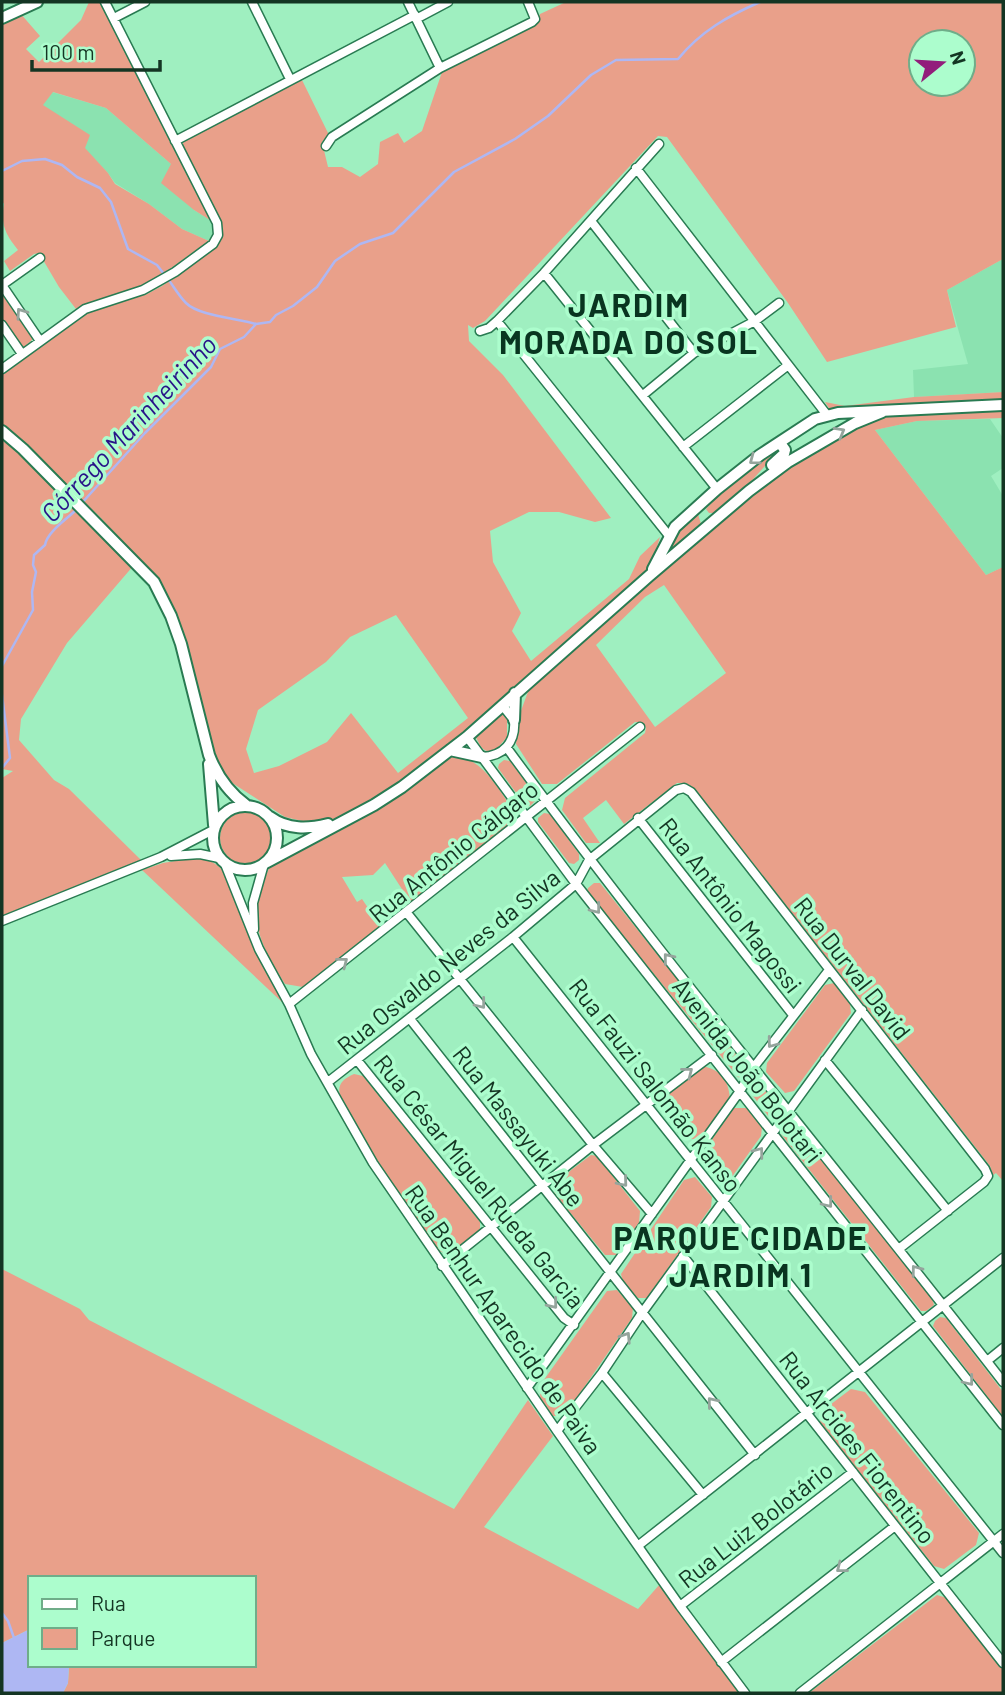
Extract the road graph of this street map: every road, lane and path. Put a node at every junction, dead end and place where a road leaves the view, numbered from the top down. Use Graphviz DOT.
graph roads {
  1 [pos="37,2"];
  2 [pos="105,2"];
  3 [pos="145,2"];
  4 [pos="252,2"];
  5 [pos="408,2"];
  6 [pos="448,2"];
  7 [pos="528,2"];
  8 [pos="415,17"];
  9 [pos="2,18"];
  10 [pos="114,18"];
  11 [pos="440,68"];
  12 [pos="290,79"];
  13 [pos="175,141"];
  14 [pos="659,144"];
  15 [pos="326,146"];
  16 [pos="636,168"];
  17 [pos="591,221"];
  18 [pos="40,258"];
  19 [pos="544,273"];
  20 [pos="2,285"];
  21 [pos="779,303"];
  22 [pos="497,321"];
  23 [pos="755,321"];
  24 [pos="2,325"];
  25 [pos="480,331"];
  26 [pos="40,341"];
  27 [pos="694,353"];
  28 [pos="22,354"];
  29 [pos="787,366"];
  30 [pos="2,369"];
  31 [pos="643,395"];
  32 [pos="1003,405"];
  33 [pos="882,412"];
  34 [pos="827,415"];
  35 [pos="2,430"];
  36 [pos="780,443"];
  37 [pos="683,447"];
  38 [pos="716,489"];
  39 [pos="750,491"];
  40 [pos="699,505"];
  41 [pos="713,522"];
  42 [pos="670,537"];
  43 [pos="649,576"];
  44 [pos="515,693"];
  45 [pos="502,705"];
  46 [pos="514,720"];
  47 [pos="640,727"];
  48 [pos="467,737"];
  49 [pos="507,748"];
  50 [pos="450,750"];
  51 [pos="209,755"];
  52 [pos="482,757"];
  53 [pos="684,788"];
  54 [pos="546,801"];
  55 [pos="246,806"];
  56 [pos="270,817"];
  57 [pos="526,818"];
  58 [pos="639,818"];
  59 [pos="345,820"];
  60 [pos="214,829"];
  61 [pos="161,857"];
  62 [pos="589,860"];
  63 [pos="222,861"];
  64 [pos="266,863"];
  65 [pos="576,884"];
  66 [pos="407,913"];
  67 [pos="2,921"];
  68 [pos="513,937"];
  69 [pos="259,949"];
  70 [pos="829,970"];
  71 [pos="460,977"];
  72 [pos="289,1004"];
  73 [pos="862,1010"];
  74 [pos="793,1016"];
  75 [pos="410,1019"];
  76 [pos="712,1055"];
  77 [pos="357,1060"];
  78 [pos="825,1060"];
  79 [pos="754,1067"];
  80 [pos="328,1082"];
  81 [pos="740,1091"];
  82 [pos="648,1104"];
  83 [pos="789,1110"];
  84 [pos="773,1133"];
  85 [pos="593,1146"];
  86 [pos="691,1159"];
  87 [pos="542,1187"];
  88 [pos="722,1201"];
  89 [pos="948,1211"];
  90 [pos="652,1214"];
  91 [pos="491,1227"];
  92 [pos="900,1248"];
  93 [pos="683,1256"];
  94 [pos="1003,1258"];
  95 [pos="442,1266"];
  96 [pos="610,1272"];
  97 [pos="943,1305"];
  98 [pos="642,1313"];
  99 [pos="923,1322"];
  100 [pos="574,1325"];
  101 [pos="1003,1348"];
  102 [pos="987,1361"];
  103 [pos="861,1372"];
  104 [pos="602,1373"];
  105 [pos="1003,1382"];
  106 [pos="527,1388"];
  107 [pos="807,1414"];
  108 [pos="1003,1425"];
  109 [pos="557,1431"];
  110 [pos="755,1455"];
  111 [pos="853,1472"];
  112 [pos="703,1495"];
  113 [pos="895,1526"];
  114 [pos="1003,1534"];
  115 [pos="994,1541"];
  116 [pos="639,1545"];
  117 [pos="1003,1553"];
  118 [pos="941,1584"];
  119 [pos="680,1606"];
  120 [pos="721,1662"];
  121 [pos="1003,1663"];
  122 [pos="745,1693"];
  123 [pos="800,1693"];
  1 -- 9 [label="main road"];
  2 -- 10 [label="street"];
  3 -- 10 [label="street"];
  4 -- 12 [label="street"];
  5 -- 8 [label="street"];
  6 -- 8 [label="street"];
  7 -- 11 [label="street"];
  8 -- 11 [label="street"];
  8 -- 12 [label="street"];
  10 -- 13 [label="street"];
  11 -- 15 [label="street"];
  12 -- 13 [label="street"];
  13 -- 26 [label="street"];
  14 -- 16 [label="street"];
  16 -- 17 [label="street"];
  16 -- 23 [label="street"];
  17 -- 19 [label="street"];
  17 -- 27 [label="street"];
  18 -- 20 [label="street"];
  19 -- 22 [label="street"];
  19 -- 31 [label="street"];
  26 -- 20 [label="street, one-way"];
  21 -- 23 [label="street"];
  22 -- 25 [label="street"];
  22 -- 42 [label="street"];
  23 -- 27 [label="street"];
  23 -- 29 [label="street"];
  24 -- 28 [label="street"];
  26 -- 28 [label="street"];
  27 -- 31 [label="street"];
  28 -- 30 [label="street"];
  29 -- 34 [label="street"];
  29 -- 37 [label="street"];
  31 -- 37 [label="street"];
  32 -- 33 [label="main road"];
  33 -- 34 [label="main road"];
  39 -- 33 [label="main road, one-way"];
  34 -- 36 [label="main road"];
  35 -- 51 [label="main road"];
  36 -- 38 [label="main road, one-way"];
  36 -- 39 [label="main road"];
  37 -- 38 [label="street"];
  38 -- 40 [label="main road"];
  39 -- 41 [label="main road"];
  40 -- 41 [label="main road"];
  40 -- 42 [label="main road"];
  41 -- 43 [label="main road"];
  42 -- 43 [label="main road"];
  43 -- 44 [label="main road"];
  44 -- 45 [label="main road"];
  44 -- 46 [label="main road"];
  45 -- 46 [label="street"];
  45 -- 48 [label="main road"];
  46 -- 49 [label="street"];
  47 -- 54 [label="street, Rua Antônio Cálgaro"];
  48 -- 50 [label="main road"];
  48 -- 52 [label="street, Avenida João Bolotari"];
  49 -- 52 [label="street"];
  49 -- 54 [label="street, Avenida João Bolotari"];
  50 -- 52 [label="main road"];
  50 -- 59 [label="main road"];
  51 -- 55 [label="main road"];
  51 -- 60 [label="main road"];
  52 -- 57 [label="street, Avenida João Bolotari"];
  53 -- 58 [label="street, Rua Osvaldo Neves da Silva"];
  53 -- 70 [label="street, Rua Durval David"];
  54 -- 57 [label="street, Rua Antônio Cálgaro"];
  54 -- 62 [label="street, Avenida João Bolotari"];
  55 -- 56 [label="main road"];
  55 -- 60 [label="main road"];
  56 -- 59 [label="main road"];
  56 -- 64 [label="main road"];
  57 -- 65 [label="street, Avenida João Bolotari"];
  57 -- 66 [label="street, Rua Antônio Cálgaro"];
  58 -- 62 [label="street, Rua Osvaldo Neves da Silva"];
  58 -- 74 [label="street, Rua Antônio Magossi"];
  59 -- 64 [label="main road"];
  60 -- 61 [label="street"];
  60 -- 63 [label="main road"];
  61 -- 63 [label="street"];
  61 -- 67 [label="street"];
  62 -- 65 [label="street, Rua Osvaldo Neves da Silva"];
  79 -- 62 [label="street, Avenida João Bolotari, one-way"];
  63 -- 64 [label="main road"];
  63 -- 69 [label="street, Rua Benhur Aparecido de Paiva"];
  64 -- 69 [label="street, Rua Benhur Aparecido de Paiva"];
  65 -- 68 [label="street, Rua Osvaldo Neves da Silva"];
  65 -- 76 [label="street, Avenida João Bolotari, one-way"];
  66 -- 71 [label="street"];
  72 -- 66 [label="street, Rua Antônio Cálgaro, one-way"];
  68 -- 71 [label="street, Rua Osvaldo Neves da Silva"];
  68 -- 82 [label="street, Rua Fauzi Salomão Kanso"];
  69 -- 72 [label="street, Rua Benhur Aparecido de Paiva"];
  70 -- 73 [label="street, Rua Durval David"];
  70 -- 74 [label="street"];
  71 -- 75 [label="street, Rua Osvaldo Neves da Silva"];
  71 -- 85 [label="street, one-way"];
  72 -- 80 [label="street, Rua Benhur Aparecido de Paiva"];
  73 -- 78 [label="street"];
  73 -- 89 [label="street, Rua Durval David"];
  74 -- 79 [label="street, one-way"];
  75 -- 77 [label="street, Rua Osvaldo Neves da Silva"];
  75 -- 87 [label="street, Rua Massayuki Abe"];
  76 -- 81 [label="street, Avenida João Bolotari"];
  82 -- 76 [label="street, one-way"];
  77 -- 80 [label="street, Rua Osvaldo Neves da Silva"];
  77 -- 91 [label="street, Rua César Miguel Rueda Garcia"];
  78 -- 83 [label="street"];
  78 -- 89 [label="street"];
  79 -- 81 [label="street"];
  79 -- 83 [label="street, Avenida João Bolotari"];
  80 -- 95 [label="street, Rua Benhur Aparecido de Paiva"];
  81 -- 84 [label="street, Avenida João Bolotari"];
  81 -- 86 [label="street"];
  82 -- 85 [label="street"];
  82 -- 86 [label="street, Rua Fauzi Salomão Kanso"];
  83 -- 84 [label="street"];
  83 -- 92 [label="street, Avenida João Bolotari"];
  88 -- 84 [label="street, one-way"];
  84 -- 99 [label="street, Avenida João Bolotari, one-way"];
  85 -- 87 [label="street"];
  85 -- 90 [label="street, one-way"];
  86 -- 88 [label="street, Rua Fauzi Salomão Kanso"];
  86 -- 90 [label="street"];
  87 -- 91 [label="street"];
  87 -- 96 [label="street, Rua Massayuki Abe"];
  88 -- 93 [label="street"];
  88 -- 103 [label="street, Rua Fauzi Salomão Kanso"];
  89 -- 92 [label="street"];
  90 -- 96 [label="street"];
  91 -- 95 [label="street"];
  91 -- 100 [label="street, Rua César Miguel Rueda Garcia, one-way"];
  97 -- 92 [label="street, Avenida João Bolotari, one-way"];
  93 -- 98 [label="street"];
  93 -- 107 [label="street, Rua Arcides Fiorentino"];
  94 -- 97 [label="street"];
  95 -- 106 [label="street, Rua Benhur Aparecido de Paiva"];
  96 -- 98 [label="street, Rua Massayuki Abe"];
  96 -- 100 [label="street"];
  97 -- 99 [label="street"];
  97 -- 102 [label="street, Avenida João Bolotari"];
  104 -- 98 [label="street, one-way"];
  110 -- 98 [label="street, Rua Massayuki Abe, one-way"];
  99 -- 103 [label="street"];
  99 -- 108 [label="street, Avenida João Bolotari, one-way"];
  100 -- 106 [label="street"];
  101 -- 102 [label="street"];
  102 -- 105 [label="street, Avenida João Bolotari"];
  103 -- 107 [label="street"];
  103 -- 115 [label="street, Rua Fauzi Salomão Kanso"];
  104 -- 109 [label="street"];
  104 -- 112 [label="street"];
  106 -- 109 [label="street, Rua Benhur Aparecido de Paiva"];
  107 -- 110 [label="street"];
  107 -- 111 [label="street, Rua Arcides Fiorentino"];
  109 -- 116 [label="street, Rua Benhur Aparecido de Paiva"];
  110 -- 112 [label="street"];
  111 -- 113 [label="street, Rua Arcides Fiorentino"];
  111 -- 119 [label="street, Rua Luiz Bolotário"];
  112 -- 116 [label="street"];
  113 -- 118 [label="street, Rua Arcides Fiorentino"];
  113 -- 120 [label="street, one-way"];
  114 -- 115 [label="street"];
  115 -- 117 [label="street, Rua Fauzi Salomão Kanso"];
  115 -- 118 [label="street"];
  116 -- 119 [label="street, Rua Benhur Aparecido de Paiva"];
  118 -- 121 [label="street, Rua Arcides Fiorentino"];
  118 -- 123 [label="street"];
  119 -- 120 [label="street, Rua Benhur Aparecido de Paiva"];
  120 -- 122 [label="street, Rua Benhur Aparecido de Paiva"];
}
